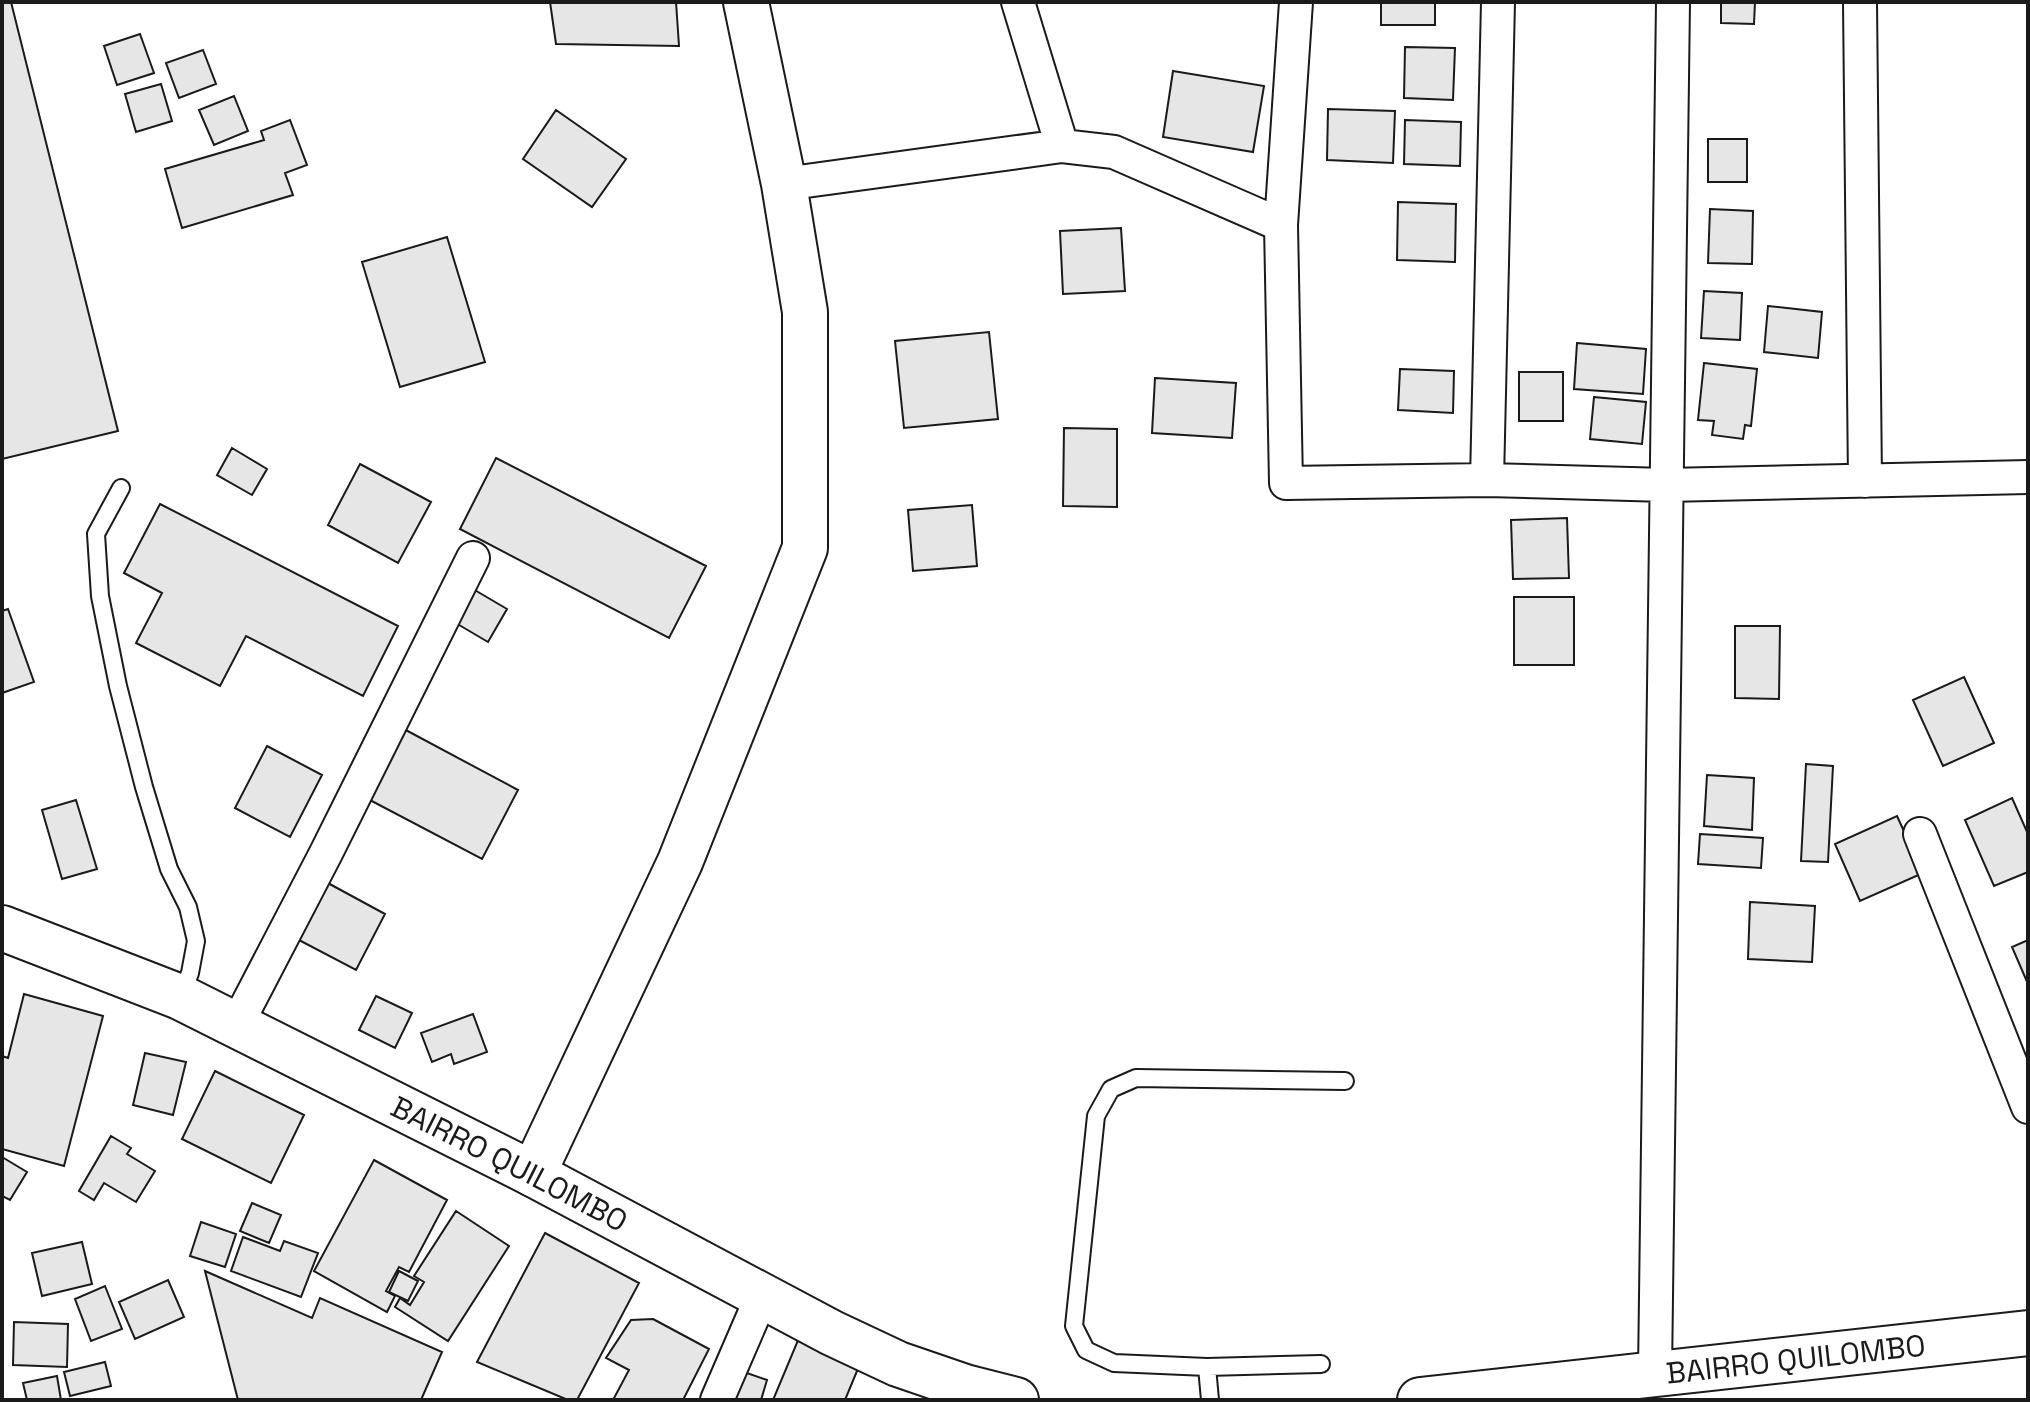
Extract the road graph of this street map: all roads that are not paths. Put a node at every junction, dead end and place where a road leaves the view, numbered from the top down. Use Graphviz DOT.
graph roads {
  1 [pos="746,2"];
  2 [pos="1018,2"];
  3 [pos="1296,2"];
  4 [pos="1498,2"];
  5 [pos="1673,2"];
  6 [pos="1860,2"];
  7 [pos="1062,146"];
  8 [pos="784,184"];
  9 [pos="1281,225"];
  10 [pos="2028,477"];
  11 [pos="1487,480"];
  12 [pos="1865,481"];
  13 [pos="1666,485"];
  14 [pos="121,488"];
  15 [pos="473,558"];
  16 [pos="1920,834"];
  17 [pos="2,928"];
  18 [pos="180,997"];
  19 [pos="236,1026"];
  20 [pos="1345,1081"];
  21 [pos="2028,1107"];
  22 [pos="533,1174"];
  23 [pos="762,1296"];
  24 [pos="2028,1333"];
  25 [pos="1321,1364"];
  26 [pos="1207,1367"];
  27 [pos="1655,1373"];
  28 [pos="717,1400"];
  29 [pos="1016,1400"];
  30 [pos="1210,1400"];
  31 [pos="1420,1400"];
  1 -- 8 [label="street"];
  2 -- 7 [label="street"];
  3 -- 9 [label="street"];
  4 -- 11 [label="street"];
  5 -- 13 [label="street"];
  6 -- 12 [label="street"];
  7 -- 8 [label="street"];
  7 -- 9 [label="street"];
  8 -- 22 [label="street"];
  9 -- 11 [label="street"];
  10 -- 12 [label="street"];
  11 -- 13 [label="street"];
  12 -- 13 [label="street"];
  13 -- 27 [label="street"];
  14 -- 18 [label="lane"];
  15 -- 19 [label="street"];
  16 -- 21 [label="street"];
  17 -- 18 [label="street, BAIRRO QUILOMBO"];
  18 -- 19 [label="street, BAIRRO QUILOMBO"];
  19 -- 22 [label="street, BAIRRO QUILOMBO"];
  20 -- 26 [label="lane"];
  22 -- 23 [label="street, BAIRRO QUILOMBO"];
  23 -- 28 [label="street"];
  23 -- 29 [label="street, BAIRRO QUILOMBO"];
  24 -- 27 [label="street, BAIRRO QUILOMBO"];
  25 -- 26 [label="lane"];
  26 -- 30 [label="lane"];
  27 -- 31 [label="street, BAIRRO QUILOMBO"];
}
